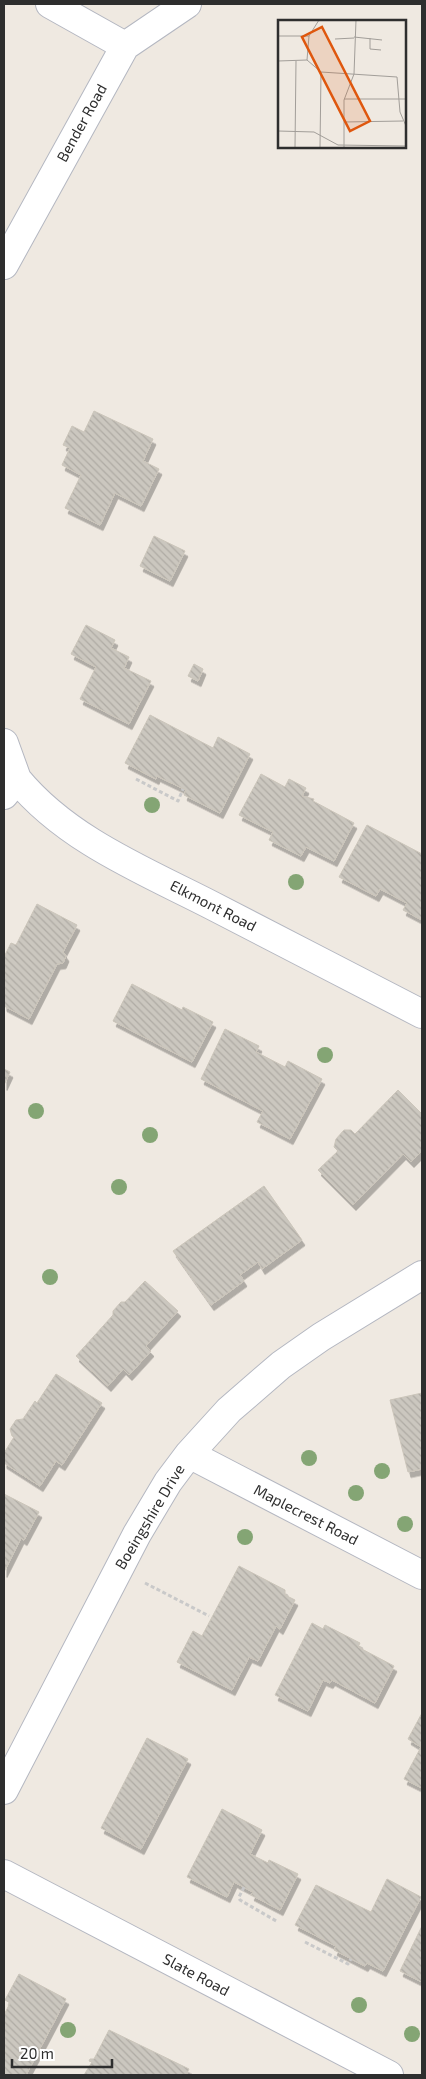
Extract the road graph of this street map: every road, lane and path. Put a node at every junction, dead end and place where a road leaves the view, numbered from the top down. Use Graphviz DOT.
graph roads {
  1 [pos="50,4"];
  2 [pos="187,4"];
  3 [pos="125,46"];
  4 [pos="4,265"];
  5 [pos="4,743"];
  6 [pos="136,779"];
  7 [pos="11,787"];
  8 [pos="184,789"];
  9 [pos="422,1014"];
  10 [pos="422,1275"];
  11 [pos="189,1454"];
  12 [pos="119,1569"];
  13 [pos="422,1575"];
  14 [pos="209,1616"];
  15 [pos="4,1790"];
  16 [pos="4,1874"];
  17 [pos="244,1887"];
  18 [pos="278,1922"];
  19 [pos="305,1942"];
  20 [pos="351,1959"];
  21 [pos="389,2075"];
  1 -- 3 [label="street"];
  2 -- 3 [label="street, Bender Road"];
  3 -- 4 [label="street, Bender Road"];
  5 -- 7 [label="street"];
  6 -- 8 [label="path"];
  7 -- 9 [label="street, Elkmont Road"];
  10 -- 11 [label="street, Boeingshire Drive"];
  11 -- 12 [label="street, Boeingshire Drive"];
  11 -- 13 [label="street, Maplecrest Road"];
  12 -- 14 [label="path"];
  12 -- 15 [label="street, Boeingshire Drive"];
  16 -- 21 [label="street, Slate Road"];
  17 -- 18 [label="path"];
  19 -- 20 [label="path"];
}
